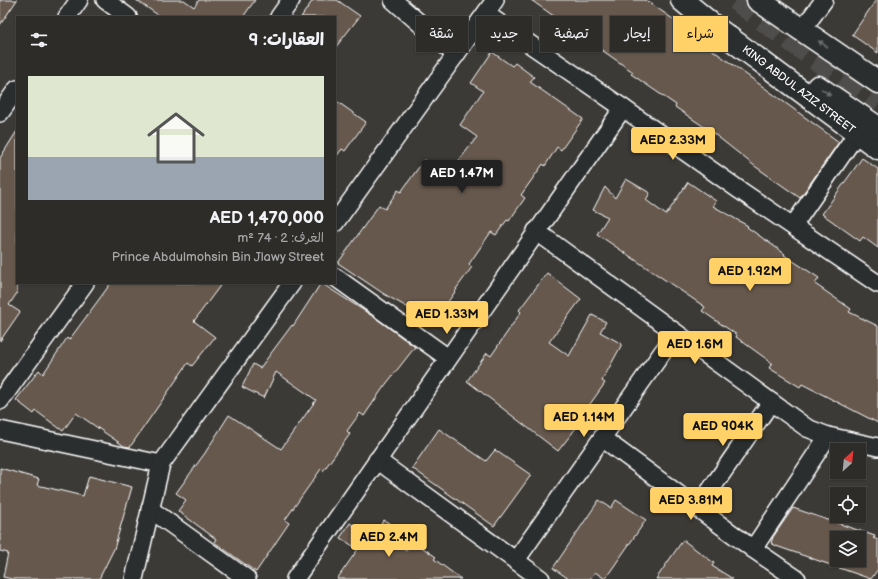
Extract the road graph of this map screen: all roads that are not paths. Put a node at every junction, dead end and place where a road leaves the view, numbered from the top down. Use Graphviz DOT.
graph roads {
  1 [pos="79,0"];
  2 [pos="106,0"];
  3 [pos="291,0"];
  4 [pos="393,0"];
  5 [pos="495,0"];
  6 [pos="682,0"];
  7 [pos="689,0"];
  8 [pos="758,0"];
  9 [pos="824,0"];
  10 [pos="486,14"];
  11 [pos="68,16"];
  12 [pos="127,16"];
  13 [pos="279,16"];
  14 [pos="802,30"];
  15 [pos="456,55"];
  16 [pos="878,82"];
  17 [pos="16,90"];
  18 [pos="623,108"];
  19 [pos="0,113"];
  20 [pos="878,128"];
  21 [pos="857,133"];
  22 [pos="878,148"];
  23 [pos="336,222"];
  24 [pos="793,226"];
  25 [pos="536,231"];
  26 [pos="336,278"];
  27 [pos="84,284"];
  28 [pos="291,284"];
  29 [pos="878,284"];
  30 [pos="676,333"];
  31 [pos="448,358"];
  32 [pos="0,401"];
  33 [pos="771,402"];
  34 [pos="0,430"];
  35 [pos="828,436"];
  36 [pos="602,438"];
  37 [pos="878,447"];
  38 [pos="378,460"];
  39 [pos="161,464"];
  40 [pos="698,508"];
  41 [pos="150,509"];
  42 [pos="753,549"];
  43 [pos="516,560"];
  44 [pos="134,579"];
  45 [pos="247,579"];
  46 [pos="295,579"];
  47 [pos="541,579"];
  48 [pos="797,579"];
  1 -- 11 [label="street"];
  2 -- 12 [label="street"];
  3 -- 13 [label="street"];
  4 -- 15 [label="street"];
  5 -- 10 [label="street"];
  6 -- 21 [label="street, KING ABDUL AZIZ STREET"];
  7 -- 20 [label="street, KING ABDUL AZIZ STREET, one-way"];
  8 -- 14 [label="street"];
  9 -- 14 [label="street"];
  10 -- 15 [label="street"];
  10 -- 18 [label="street"];
  16 -- 14 [label="street, one-way"];
  15 -- 23 [label="street"];
  17 -- 19 [label="street"];
  18 -- 24 [label="street"];
  18 -- 25 [label="street"];
  21 -- 22 [label="street, KING ABDUL AZIZ STREET"];
  21 -- 24 [label="street"];
  24 -- 29 [label="street"];
  25 -- 30 [label="street"];
  25 -- 31 [label="street"];
  26 -- 31 [label="street"];
  27 -- 32 [label="street"];
  28 -- 39 [label="street"];
  30 -- 33 [label="street"];
  30 -- 36 [label="street"];
  31 -- 38 [label="street"];
  33 -- 35 [label="street"];
  33 -- 40 [label="street"];
  34 -- 39 [label="street"];
  35 -- 37 [label="street"];
  35 -- 42 [label="street"];
  36 -- 40 [label="street"];
  36 -- 43 [label="street"];
  38 -- 43 [label="street"];
  38 -- 46 [label="street"];
  39 -- 41 [label="street"];
  40 -- 42 [label="street"];
  41 -- 44 [label="street"];
  41 -- 45 [label="street"];
  42 -- 48 [label="street"];
  43 -- 47 [label="street"];
}
